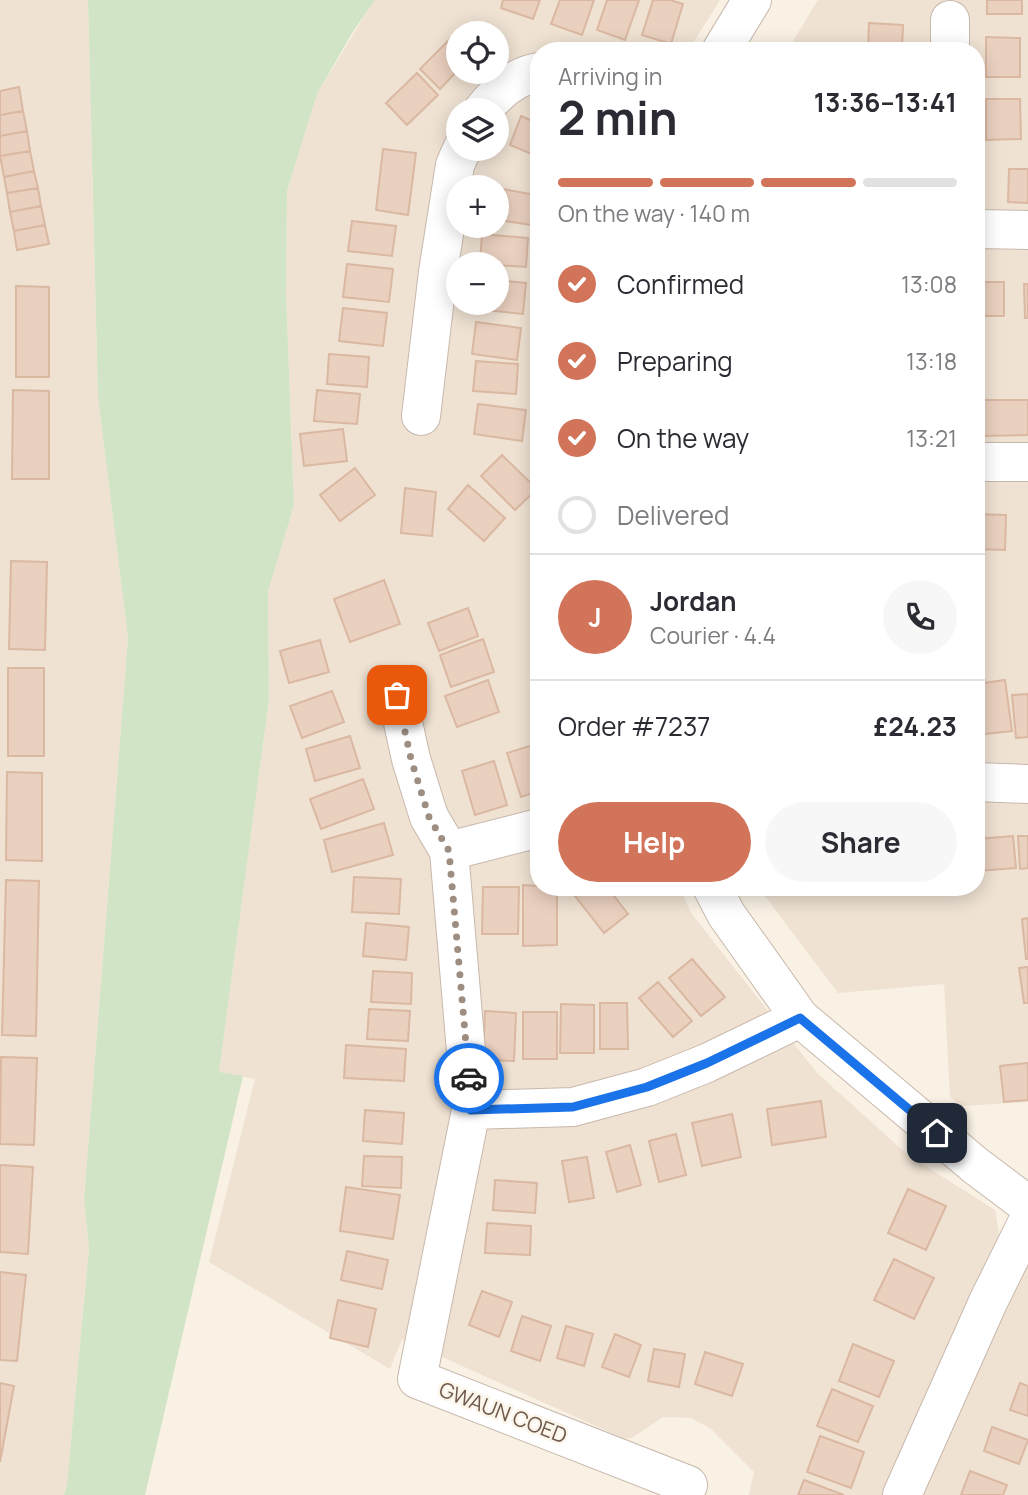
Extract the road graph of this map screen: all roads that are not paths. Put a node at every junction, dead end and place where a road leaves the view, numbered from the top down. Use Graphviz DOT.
graph roads {
  1 [pos="752,0"];
  2 [pos="726,42"];
  3 [pos="530,74"];
  4 [pos="492,98"];
  5 [pos="457,161"];
  6 [pos="985,229"];
  7 [pos="1028,230"];
  8 [pos="421,415"];
  9 [pos="985,462"];
  10 [pos="1028,462"];
  11 [pos="395,686"];
  12 [pos="985,782"];
  13 [pos="1028,784"];
  14 [pos="530,830"];
  15 [pos="449,851"];
  16 [pos="716,896"];
  17 [pos="800,1018"];
  18 [pos="471,1110"];
  19 [pos="1028,1205"];
  20 [pos="1028,1221"];
  21 [pos="688,1485"];
  22 [pos="902,1495"];
  1 -- 2 [label="street"];
  3 -- 4 [label="street"];
  5 -- 8 [label="street"];
  6 -- 7 [label="street"];
  9 -- 10 [label="street"];
  11 -- 15 [label="street, GWAUN COED"];
  12 -- 13 [label="street"];
  14 -- 15 [label="street"];
  15 -- 18 [label="street, GWAUN COED"];
  16 -- 17 [label="street"];
  17 -- 18 [label="street"];
  17 -- 19 [label="street"];
  18 -- 21 [label="street, GWAUN COED"];
  20 -- 22 [label="street"];
}
